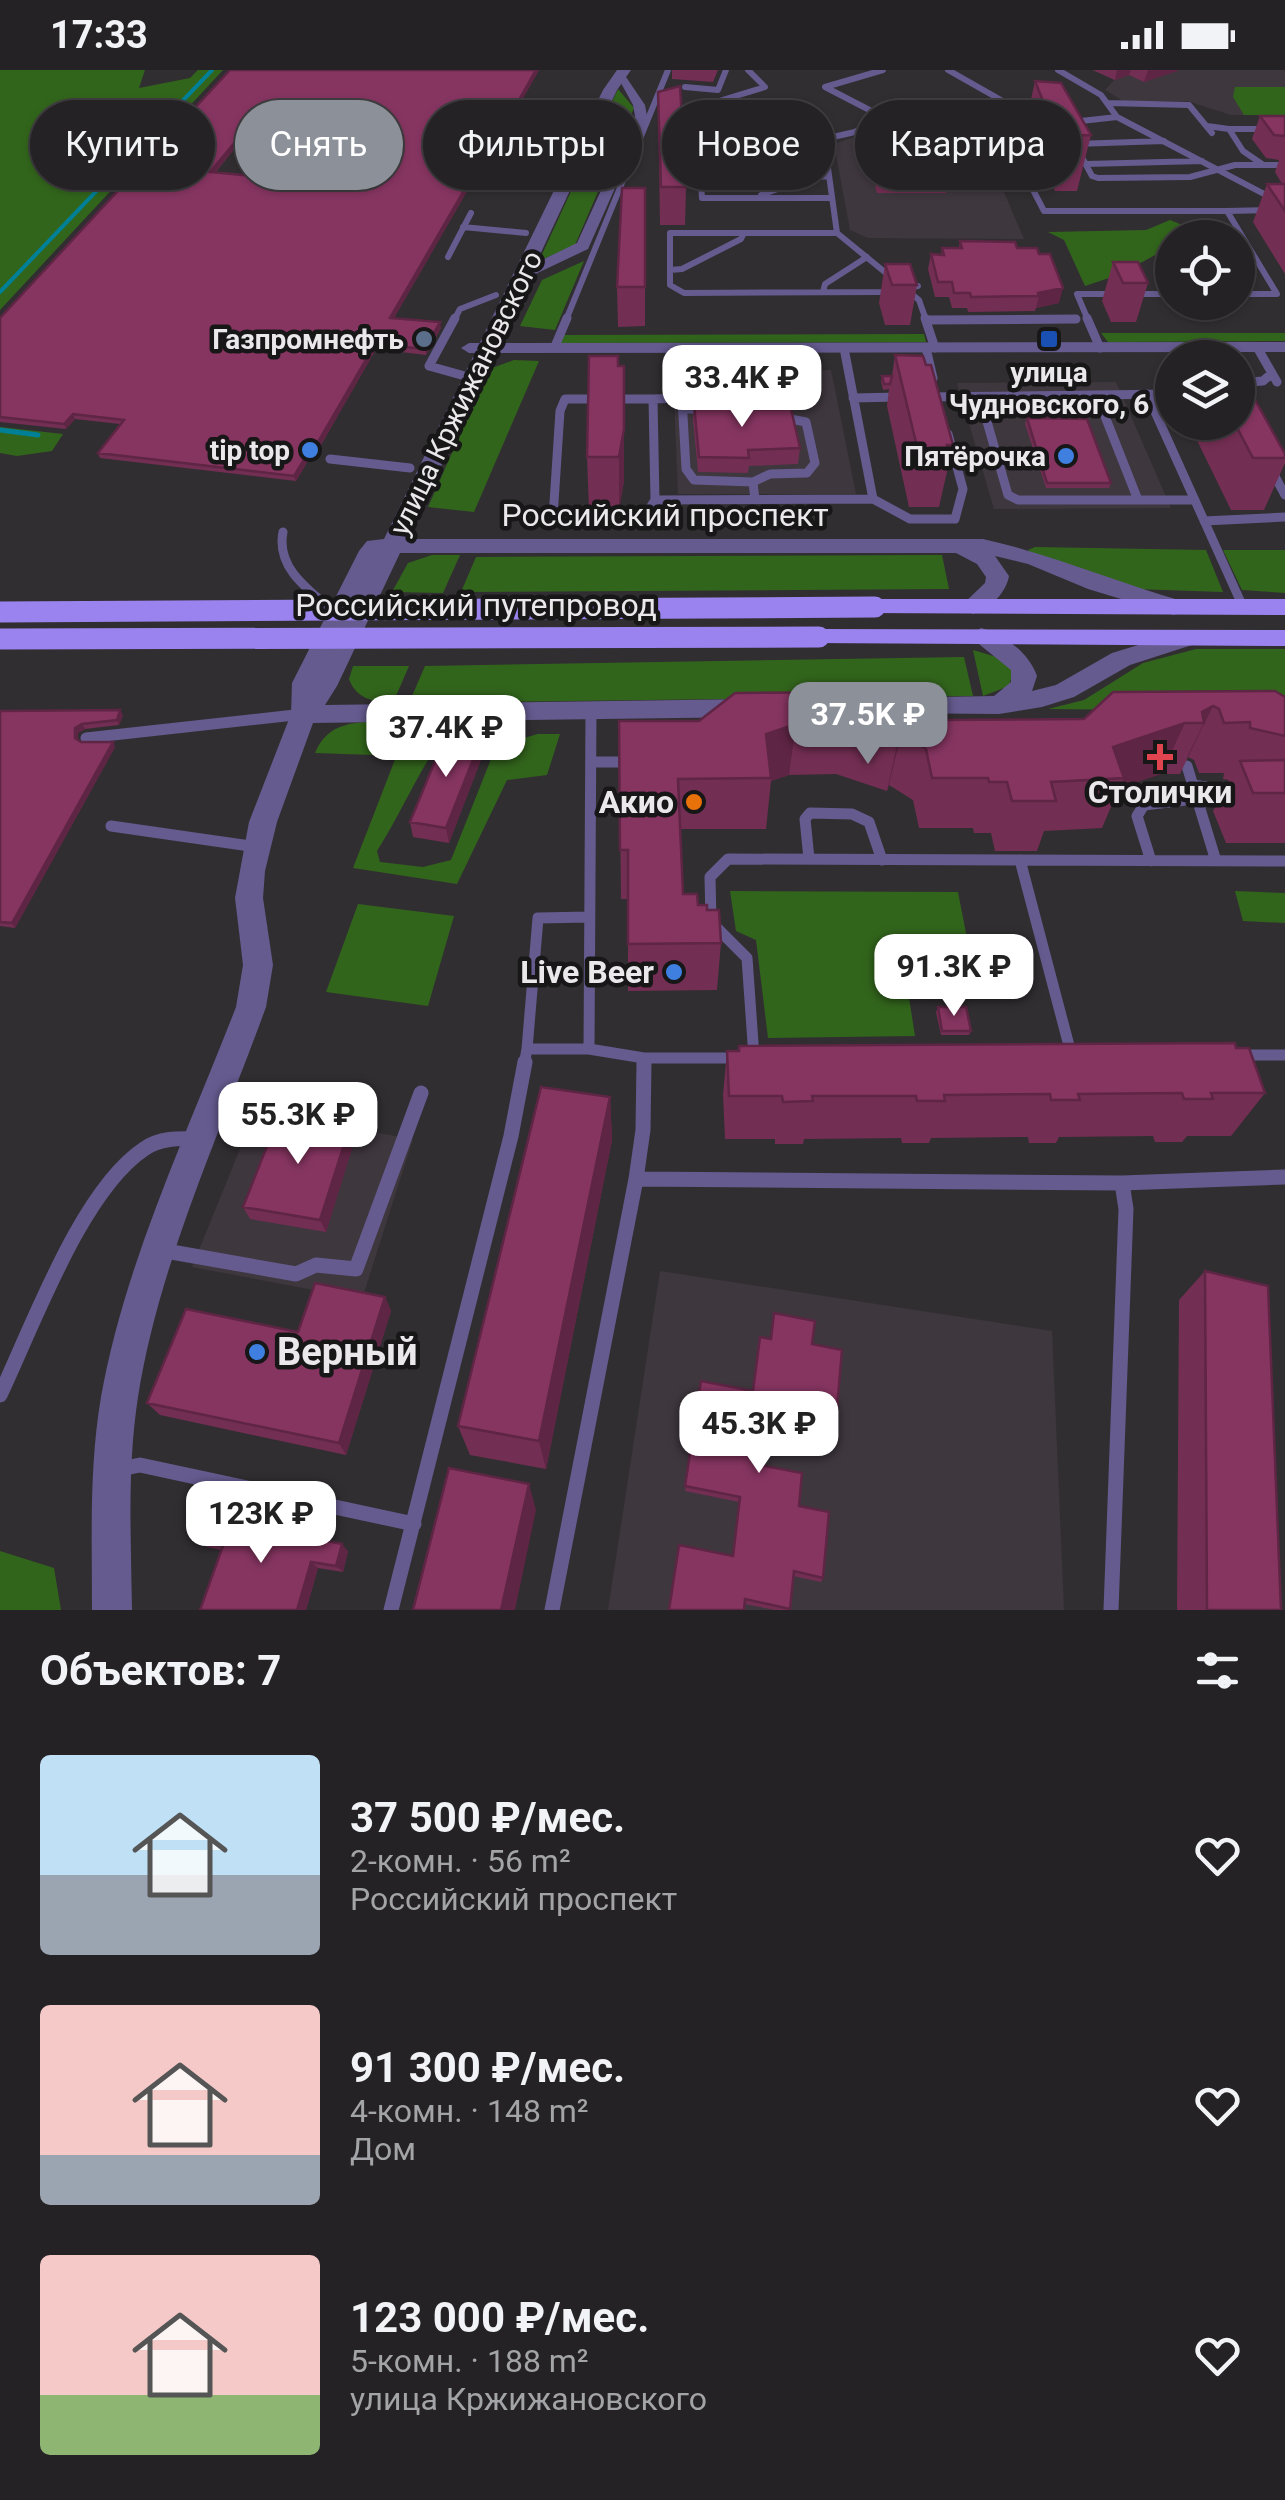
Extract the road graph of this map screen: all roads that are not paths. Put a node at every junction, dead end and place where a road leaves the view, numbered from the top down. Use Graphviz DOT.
graph roads {
  1 [pos="668,70"];
  2 [pos="726,70"];
  3 [pos="748,70"];
  4 [pos="883,70"];
  5 [pos="948,70"];
  6 [pos="1058,70"];
  7 [pos="1081,70"];
  8 [pos="617,72"];
  9 [pos="1066,74"];
  10 [pos="848,80"];
  11 [pos="858,86"];
  12 [pos="685,88"];
  13 [pos="599,100"];
  14 [pos="604,100"];
  15 [pos="1001,100"];
  16 [pos="855,101"];
  17 [pos="1108,103"];
  18 [pos="645,116"];
  19 [pos="1117,117"];
  20 [pos="1081,123"];
  21 [pos="1090,123"];
  22 [pos="1229,129"];
  23 [pos="1285,129"];
  24 [pos="1096,132"];
  25 [pos="1164,141"];
  26 [pos="1081,144"];
  27 [pos="1081,155"];
  28 [pos="1202,161"];
  29 [pos="1086,164"];
  30 [pos="1264,165"];
  31 [pos="1285,165"];
  32 [pos="1218,170"];
  33 [pos="555,190"];
  34 [pos="701,190"];
  35 [pos="775,190"];
  36 [pos="831,190"];
  37 [pos="1033,190"];
  38 [pos="753,198"];
  39 [pos="832,198"];
  40 [pos="1285,207"];
  41 [pos="1227,210"];
  42 [pos="471,214"];
  43 [pos="1233,220"];
  44 [pos="463,227"];
  45 [pos="534,233"];
  46 [pos="744,233"];
  47 [pos="837,233"];
  48 [pos="448,256"];
  49 [pos="867,256"];
  50 [pos="1255,260"];
  51 [pos="670,270"];
  52 [pos="522,275"];
  53 [pos="913,287"];
  54 [pos="823,292"];
  55 [pos="1155,294"];
  56 [pos="1255,294"];
  57 [pos="496,295"];
  58 [pos="1076,319"];
  59 [pos="926,320"];
  60 [pos="556,344"];
  61 [pos="1285,347"];
  62 [pos="478,348"];
  63 [pos="844,348"];
  64 [pos="930,348"];
  65 [pos="1100,348"];
  66 [pos="1257,348"];
  67 [pos="464,377"];
  68 [pos="1255,382"];
  69 [pos="1147,394"];
  70 [pos="1155,394"];
  71 [pos="1097,396"];
  72 [pos="921,397"];
  73 [pos="938,397"];
  74 [pos="980,397"];
  75 [pos="853,398"];
  76 [pos="904,398"];
  77 [pos="652,399"];
  78 [pos="720,409"];
  79 [pos="682,410"];
  80 [pos="942,413"];
  81 [pos="760,417"];
  82 [pos="947,430"];
  83 [pos="330,459"];
  84 [pos="1266,460"];
  85 [pos="420,469"];
  86 [pos="753,482"];
  87 [pos="1285,495"];
  88 [pos="872,499"];
  89 [pos="655,500"];
  90 [pos="755,500"];
  91 [pos="1138,500"];
  92 [pos="1195,500"];
  93 [pos="1285,517"];
  94 [pos="1204,521"];
  95 [pos="283,532"];
  96 [pos="958,546"];
  97 [pos="382,547"];
  98 [pos="946,606"];
  99 [pos="973,606"];
  100 [pos="1285,606"];
  101 [pos="1174,607"];
  102 [pos="1243,607"];
  103 [pos="0,612"];
  104 [pos="338,614"];
  105 [pos="981,636"];
  106 [pos="1187,638"];
  107 [pos="1285,638"];
  108 [pos="0,639"];
  109 [pos="999,705"];
  110 [pos="866,707"];
  111 [pos="788,708"];
  112 [pos="591,710"];
  113 [pos="304,714"];
  114 [pos="86,738"];
  115 [pos="591,762"];
  116 [pos="650,762"];
  117 [pos="1186,766"];
  118 [pos="1194,785"];
  119 [pos="1243,794"];
  120 [pos="1194,799"];
  121 [pos="111,826"];
  122 [pos="257,846"];
  123 [pos="809,860"];
  124 [pos="882,860"];
  125 [pos="1020,860"];
  126 [pos="1151,861"];
  127 [pos="1216,861"];
  128 [pos="1285,861"];
  129 [pos="589,917"];
  130 [pos="588,1049"];
  131 [pos="527,1050"];
  132 [pos="1285,1054"];
  133 [pos="1225,1056"];
  134 [pos="1052,1057"];
  135 [pos="1072,1057"];
  136 [pos="1092,1057"];
  137 [pos="644,1058"];
  138 [pos="754,1058"];
  139 [pos="774,1058"];
  140 [pos="422,1093"];
  141 [pos="201,1140"];
  142 [pos="1285,1177"];
  143 [pos="636,1179"];
  144 [pos="1122,1182"];
  145 [pos="160,1250"];
  146 [pos="0,1396"];
  147 [pos="111,1470"];
  148 [pos="414,1524"];
  149 [pos="112,1610"];
  150 [pos="391,1610"];
  151 [pos="552,1610"];
  152 [pos="1112,1610"];
  1 -- 18 [label="lane"];
  2 -- 12 [label="lane"];
  3 -- 18 [label="lane"];
  4 -- 10 [label="lane"];
  5 -- 15 [label="lane"];
  6 -- 9 [label="lane"];
  7 -- 9 [label="lane"];
  8 -- 13 [label="street, улица Кржижановского"];
  8 -- 14 [label="street, улица Кржижановского"];
  8 -- 18 [label="street"];
  9 -- 17 [label="lane"];
  10 -- 11 [label="lane"];
  10 -- 16 [label="lane"];
  17 -- 19 [label="lane"];
  17 -- 22 [label="lane"];
  18 -- 52 [label="street"];
  18 -- 60 [label="lane"];
  19 -- 21 [label="lane"];
  19 -- 25 [label="lane"];
  20 -- 21 [label="lane"];
  21 -- 24 [label="lane"];
  22 -- 23 [label="lane"];
  22 -- 30 [label="lane"];
  25 -- 26 [label="lane"];
  25 -- 28 [label="lane"];
  27 -- 29 [label="lane"];
  28 -- 29 [label="lane"];
  28 -- 32 [label="lane"];
  29 -- 32 [label="lane"];
  30 -- 31 [label="lane"];
  30 -- 32 [label="lane"];
  32 -- 40 [label="lane"];
  33 -- 45 [label="street, улица Кржижановского"];
  34 -- 38 [label="lane"];
  35 -- 38 [label="lane"];
  36 -- 39 [label="lane"];
  37 -- 41 [label="lane"];
  38 -- 39 [label="lane"];
  39 -- 47 [label="lane"];
  40 -- 41 [label="lane"];
  41 -- 43 [label="lane"];
  42 -- 44 [label="lane"];
  44 -- 45 [label="lane"];
  44 -- 48 [label="lane"];
  45 -- 52 [label="street, улица Кржижановского"];
  45 -- 57 [label="street, улица Кржижановского"];
  46 -- 47 [label="lane"];
  46 -- 51 [label="lane"];
  46 -- 51 [label="lane"];
  47 -- 49 [label="lane"];
  49 -- 53 [label="lane"];
  49 -- 54 [label="lane"];
  50 -- 56 [label="lane"];
  51 -- 54 [label="lane"];
  52 -- 62 [label="street, улица Кржижановского"];
  53 -- 54 [label="lane"];
  53 -- 59 [label="lane"];
  55 -- 65 [label="lane"];
  57 -- 62 [label="street, улица Кржижановского"];
  57 -- 67 [label="lane"];
  58 -- 59 [label="lane"];
  59 -- 64 [label="lane"];
  61 -- 66 [label="street"];
  62 -- 63 [label="street"];
  62 -- 67 [label="street, улица Кржижановского"];
  63 -- 64 [label="street"];
  63 -- 75 [label="lane"];
  64 -- 65 [label="street"];
  64 -- 73 [label="lane"];
  65 -- 66 [label="street"];
  66 -- 68 [label="lane"];
  67 -- 85 [label="street, улица Кржижановского"];
  69 -- 70 [label="lane"];
  69 -- 71 [label="lane"];
  69 -- 92 [label="lane"];
  71 -- 74 [label="lane"];
  71 -- 91 [label="lane"];
  72 -- 73 [label="lane"];
  73 -- 74 [label="lane"];
  73 -- 80 [label="lane"];
  74 -- 91 [label="lane"];
  75 -- 76 [label="lane"];
  75 -- 88 [label="lane"];
  77 -- 79 [label="lane"];
  77 -- 89 [label="lane"];
  77 -- 89 [label="lane"];
  78 -- 79 [label="lane"];
  79 -- 86 [label="lane"];
  81 -- 86 [label="lane"];
  82 -- 88 [label="lane"];
  83 -- 85 [label="lane"];
  84 -- 87 [label="lane"];
  85 -- 97 [label="street, улица Кржижановского"];
  86 -- 90 [label="lane"];
  88 -- 90 [label="lane"];
  89 -- 90 [label="lane"];
  91 -- 92 [label="lane"];
  92 -- 94 [label="lane"];
  93 -- 94 [label="lane"];
  94 -- 102 [label="lane"];
  95 -- 104 [label="lane"];
  96 -- 97 [label="street, Российский проспект"];
  96 -- 99 [label="street"];
  96 -- 101 [label="street, Российский проспект"];
  97 -- 104 [label="street, улица Кржижановского"];
  97 -- 113 [label="street, улица Кржижановского"];
  98 -- 99 [label="main road, Российский проспект"];
  98 -- 103 [label="main road, Российский путепровод, bridge"];
  99 -- 101 [label="main road, Российский проспект"];
  100 -- 102 [label="main road, Российский проспект"];
  101 -- 102 [label="main road, Российский проспект"];
  104 -- 113 [label="street, улица Кржижановского"];
  105 -- 106 [label="main road"];
  105 -- 108 [label="main road, Российский путепровод, bridge"];
  105 -- 109 [label="street"];
  106 -- 107 [label="main road"];
  106 -- 109 [label="street"];
  109 -- 110 [label="street"];
  111 -- 112 [label="street"];
  112 -- 113 [label="street"];
  112 -- 115 [label="lane"];
  113 -- 114 [label="lane"];
  113 -- 122 [label="street, улица Кржижановского"];
  115 -- 116 [label="lane"];
  115 -- 129 [label="lane"];
  117 -- 118 [label="lane"];
  118 -- 119 [label="lane"];
  118 -- 120 [label="lane"];
  120 -- 126 [label="lane"];
  120 -- 127 [label="lane"];
  121 -- 122 [label="lane"];
  122 -- 141 [label="street, улица Кржижановского"];
  123 -- 124 [label="lane"];
  123 -- 124 [label="lane"];
  123 -- 138 [label="lane"];
  124 -- 125 [label="lane"];
  125 -- 126 [label="lane"];
  125 -- 135 [label="lane"];
  126 -- 127 [label="lane"];
  127 -- 128 [label="lane"];
  129 -- 130 [label="lane"];
  129 -- 131 [label="lane"];
  130 -- 131 [label="lane"];
  130 -- 137 [label="lane"];
  131 -- 148 [label="lane"];
  132 -- 133 [label="lane"];
  134 -- 135 [label="lane"];
  135 -- 136 [label="lane"];
  137 -- 138 [label="lane"];
  137 -- 143 [label="lane"];
  138 -- 139 [label="lane"];
  140 -- 145 [label="lane"];
  141 -- 145 [label="street, улица Кржижановского"];
  141 -- 146 [label="lane"];
  142 -- 144 [label="lane"];
  143 -- 144 [label="lane"];
  143 -- 151 [label="lane"];
  144 -- 152 [label="lane"];
  145 -- 147 [label="street, улица Кржижановского"];
  147 -- 148 [label="lane"];
  147 -- 149 [label="street, улица Кржижановского"];
  148 -- 150 [label="lane"];
}
